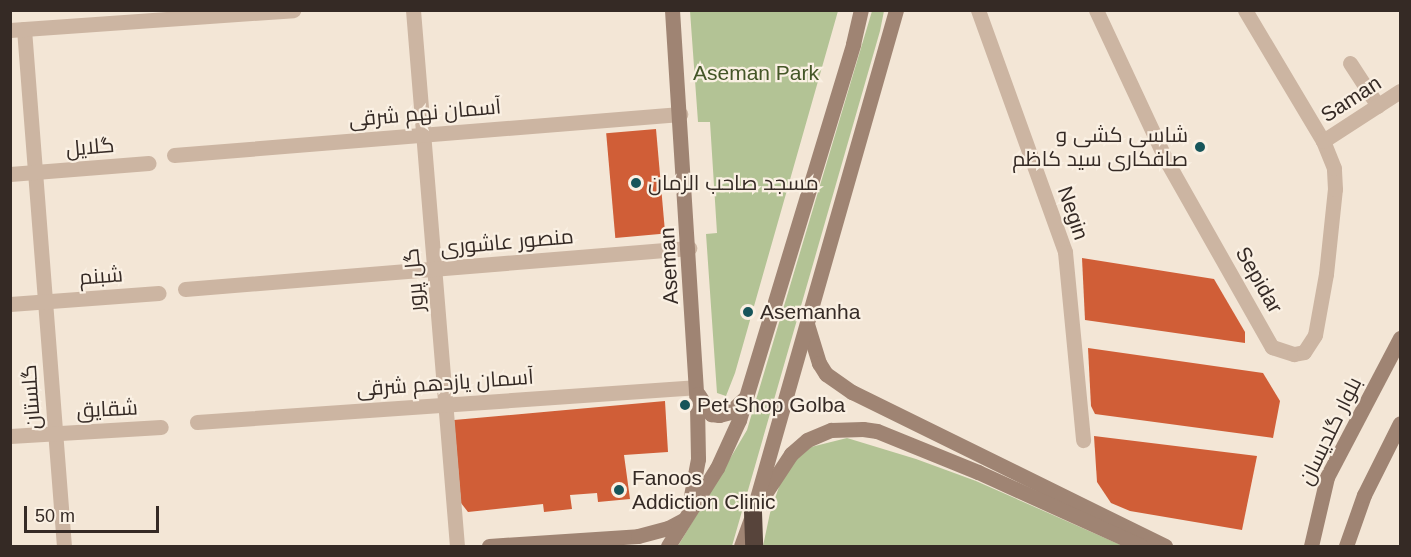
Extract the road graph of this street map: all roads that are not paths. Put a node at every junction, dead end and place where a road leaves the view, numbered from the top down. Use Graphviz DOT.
graph roads {
  1 [pos="293,10"];
  2 [pos="413,10"];
  3 [pos="672,10"];
  4 [pos="896,10"];
  5 [pos="978,10"];
  6 [pos="1096,10"];
  7 [pos="1245,10"];
  8 [pos="861,11"];
  9 [pos="224,13"];
  10 [pos="17,29"];
  11 [pos="1350,63"];
  12 [pos="1401,91"];
  13 [pos="1378,106"];
  14 [pos="680,114"];
  15 [pos="423,135"];
  16 [pos="1323,141"];
  17 [pos="174,155"];
  18 [pos="149,163"];
  19 [pos="35,172"];
  20 [pos="10,174"];
  21 [pos="689,248"];
  22 [pos="434,269"];
  23 [pos="185,290"];
  24 [pos="159,293"];
  25 [pos="45,301"];
  26 [pos="10,304"];
  27 [pos="807,323"];
  28 [pos="1401,338"];
  29 [pos="695,387"];
  30 [pos="749,391"];
  31 [pos="445,404"];
  32 [pos="197,422"];
  33 [pos="1401,423"];
  34 [pos="161,427"];
  35 [pos="55,432"];
  36 [pos="10,436"];
  37 [pos="1083,440"];
  38 [pos="1320,502"];
  39 [pos="753,512"];
  40 [pos="686,518"];
  41 [pos="572,540"];
  42 [pos="64,546"];
  43 [pos="457,546"];
  44 [pos="489,546"];
  45 [pos="614,546"];
  46 [pos="668,546"];
  47 [pos="741,546"];
  48 [pos="754,546"];
  49 [pos="1141,546"];
  50 [pos="1165,546"];
  51 [pos="1301,546"];
  52 [pos="1311,546"];
  53 [pos="1346,546"];
  1 -- 9 [label="street"];
  2 -- 15 [label="street, گل پرور"];
  3 -- 14 [label="street, Aseman"];
  4 -- 27 [label="street"];
  5 -- 37 [label="street, Negin"];
  6 -- 16 [label="street, Sepidar"];
  7 -- 16 [label="street, Sepidar"];
  8 -- 30 [label="street"];
  9 -- 10 [label="street"];
  10 -- 19 [label="street, گلستان"];
  11 -- 13 [label="street"];
  12 -- 13 [label="street, Saman"];
  13 -- 16 [label="street, Saman"];
  14 -- 15 [label="street, آسمان نهم شرقی"];
  14 -- 21 [label="street, Aseman"];
  15 -- 17 [label="street, آسمان نهم شرقی"];
  15 -- 22 [label="street, گل پرور"];
  18 -- 19 [label="street, گلایل"];
  19 -- 20 [label="street, گلایل"];
  19 -- 25 [label="street, گلستان"];
  21 -- 22 [label="street, منصور عاشوری"];
  21 -- 29 [label="street, Aseman"];
  22 -- 23 [label="street, منصور عاشوری"];
  22 -- 31 [label="street, گل پرور"];
  24 -- 25 [label="street, شبنم"];
  25 -- 26 [label="street, شبنم"];
  25 -- 35 [label="street, گلستان"];
  27 -- 39 [label="street"];
  27 -- 50 [label="street"];
  28 -- 38 [label="street, بلوار گلدیسان"];
  29 -- 30 [label="street"];
  29 -- 31 [label="street, آسمان یازدهم شرقی"];
  29 -- 40 [label="street, Aseman"];
  30 -- 40 [label="street"];
  31 -- 32 [label="street, آسمان یازدهم شرقی"];
  31 -- 43 [label="street, گل پرور"];
  33 -- 53 [label="street"];
  34 -- 35 [label="street, شقایق"];
  35 -- 36 [label="street, شقایق"];
  35 -- 42 [label="street, گلستان"];
  38 -- 51 [label="street"];
  38 -- 52 [label="street, بلوار گلدیسان"];
  39 -- 47 [label="street"];
  39 -- 48 [label="highway"];
  39 -- 49 [label="street"];
  40 -- 41 [label="street"];
  40 -- 46 [label="street"];
  41 -- 44 [label="street"];
  41 -- 45 [label="street"];
}
